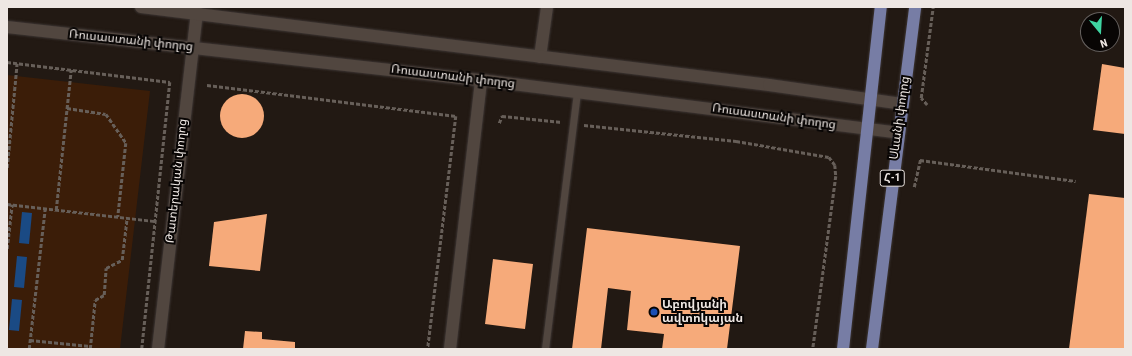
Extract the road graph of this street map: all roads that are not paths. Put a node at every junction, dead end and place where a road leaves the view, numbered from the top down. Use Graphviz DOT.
graph roads {
  1 [pos="141,7"];
  2 [pos="547,7"];
  3 [pos="880,7"];
  4 [pos="915,7"];
  5 [pos="197,10"];
  6 [pos="7,27"];
  7 [pos="193,48"];
  8 [pos="540,57"];
  9 [pos="481,80"];
  10 [pos="577,92"];
  11 [pos="870,100"];
  12 [pos="902,104"];
  13 [pos="866,130"];
  14 [pos="898,134"];
  15 [pos="158,349"];
  16 [pos="450,349"];
  17 [pos="545,349"];
  18 [pos="843,349"];
  19 [pos="872,349"];
  1 -- 5 [label="main road"];
  2 -- 8 [label="main road"];
  3 -- 11 [label="main road, Հ-1"];
  4 -- 12 [label="main road, Սևանի փողոց / Հ-1"];
  5 -- 7 [label="main road, Թատերական փողոց"];
  5 -- 8 [label="main road"];
  6 -- 7 [label="main road, Ռուսաստանի փողոց"];
  7 -- 9 [label="main road, Ռուսաստանի փողոց"];
  7 -- 15 [label="main road, Թատերական փողոց"];
  8 -- 11 [label="main road"];
  9 -- 10 [label="main road, Ռուսաստանի փողոց"];
  9 -- 16 [label="main road"];
  10 -- 13 [label="main road, Ռուսաստանի փողոց"];
  10 -- 17 [label="lane"];
  11 -- 12 [label="main road"];
  11 -- 13 [label="main road, Հ-1"];
  12 -- 14 [label="main road, Սևանի փողոց / Հ-1"];
  13 -- 14 [label="main road, Ռուսաստանի փողոց"];
  13 -- 18 [label="main road, Հ-1"];
  14 -- 19 [label="main road, Սևանի փողոց / Հ-1"];
}
